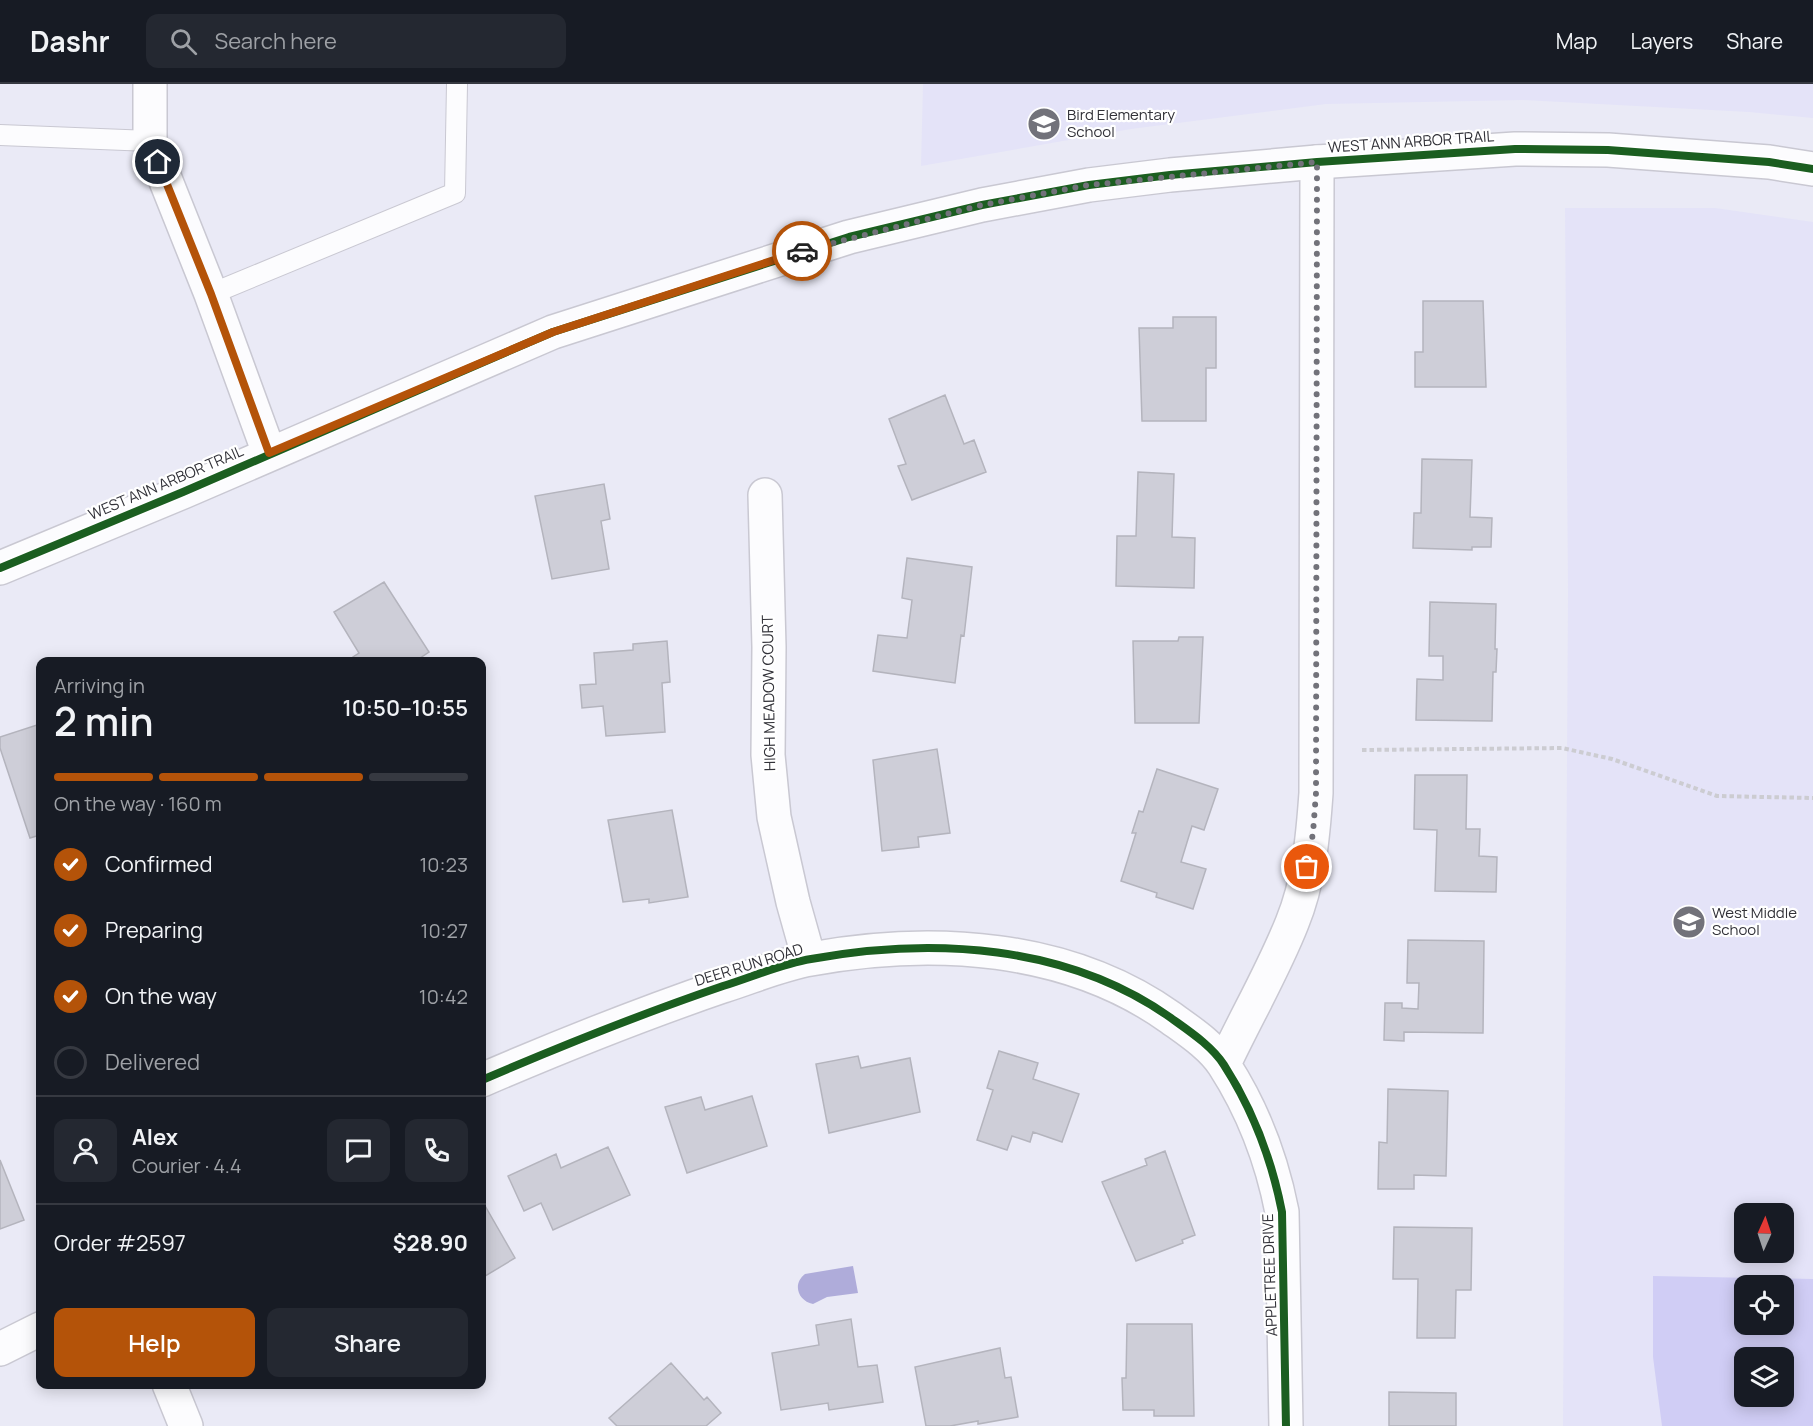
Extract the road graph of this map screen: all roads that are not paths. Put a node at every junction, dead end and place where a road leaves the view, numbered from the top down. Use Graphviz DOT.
graph roads {
  1 [pos="150,84"];
  2 [pos="457,84"];
  3 [pos="0,135"];
  4 [pos="150,141"];
  5 [pos="1317,162"];
  6 [pos="1813,169"];
  7 [pos="211,294"];
  8 [pos="269,453"];
  9 [pos="765,495"];
  10 [pos="0,568"];
  11 [pos="809,959"];
  12 [pos="1224,1064"];
  13 [pos="486,1078"];
  14 [pos="36,1331"];
  15 [pos="0,1349"];
  16 [pos="171,1389"];
  17 [pos="186,1426"];
  18 [pos="1286,1426"];
  1 -- 4 [label="street"];
  2 -- 7 [label="lane"];
  3 -- 4 [label="lane"];
  4 -- 7 [label="street"];
  5 -- 6 [label="street, WEST ANN ARBOR TRAIL"];
  5 -- 8 [label="street, WEST ANN ARBOR TRAIL"];
  5 -- 12 [label="street"];
  7 -- 8 [label="street"];
  8 -- 10 [label="street, WEST ANN ARBOR TRAIL"];
  9 -- 11 [label="street, HIGH MEADOW COURT"];
  11 -- 12 [label="street, DEER RUN ROAD"];
  11 -- 13 [label="street, DEER RUN ROAD"];
  12 -- 18 [label="street, APPLETREE DRIVE"];
  14 -- 15 [label="street"];
  16 -- 17 [label="street"];
}
